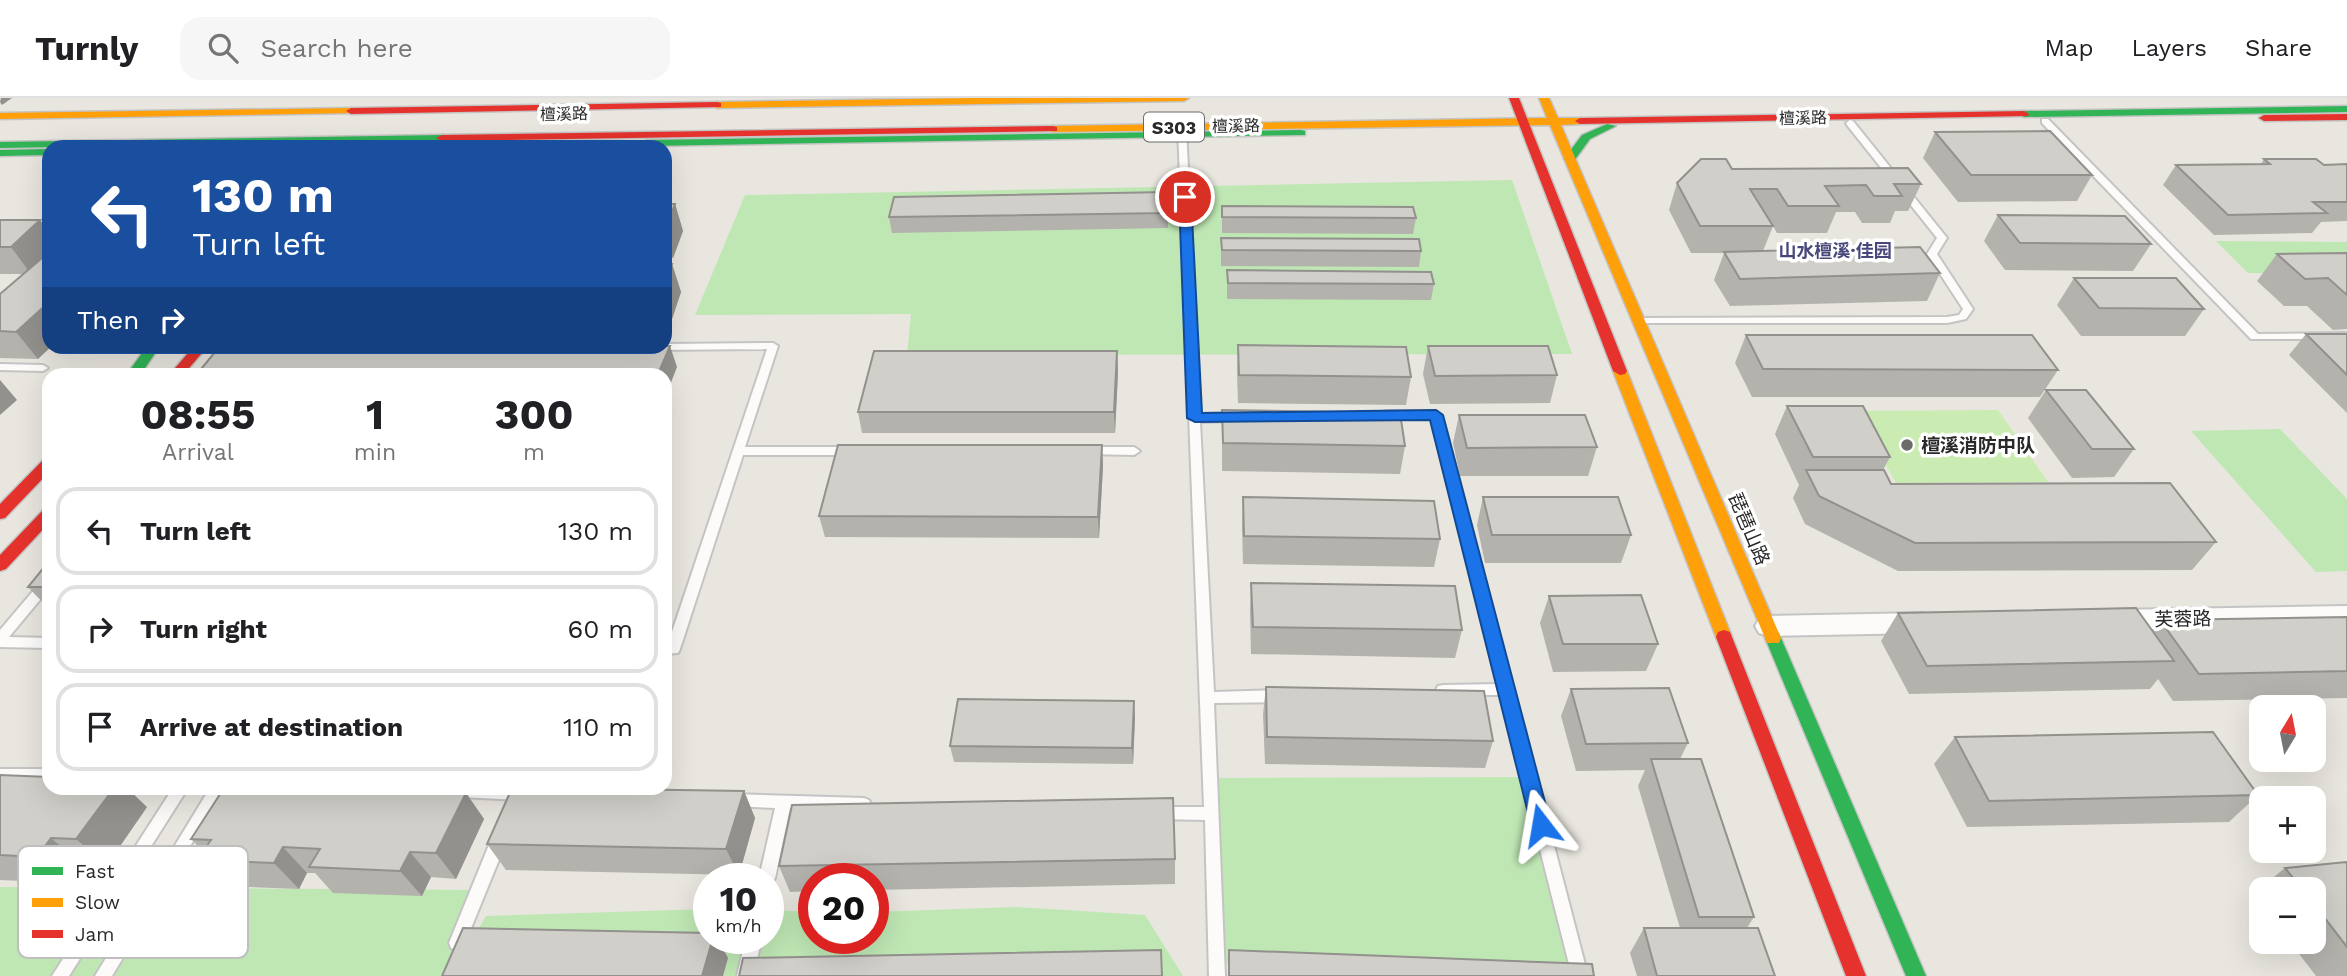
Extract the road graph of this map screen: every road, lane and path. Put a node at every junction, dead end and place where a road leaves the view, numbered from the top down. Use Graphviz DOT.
graph roads {
  1 [pos="1510,99"];
  2 [pos="1549,99"];
  3 [pos="1141,101"];
  4 [pos="1190,101"];
  5 [pos="386,108"];
  6 [pos="2347,109"];
  7 [pos="0,116"];
  8 [pos="2347,117"];
  9 [pos="2045,121"];
  10 [pos="0,122"];
  11 [pos="1850,123"];
  12 [pos="1555,124"];
  13 [pos="1524,125"];
  14 [pos="1611,127"];
  15 [pos="1486,128"];
  16 [pos="1182,131"];
  17 [pos="339,140"];
  18 [pos="381,140"];
  19 [pos="627,140"];
  20 [pos="0,145"];
  21 [pos="42,145"];
  22 [pos="42,152"];
  23 [pos="0,153"];
  24 [pos="1536,156"];
  25 [pos="1570,159"];
  26 [pos="1639,321"];
  27 [pos="2347,336"];
  28 [pos="672,347"];
  29 [pos="195,354"];
  30 [pos="243,354"];
  31 [pos="0,367"];
  32 [pos="43,368"];
  33 [pos="182,368"];
  34 [pos="223,368"];
  35 [pos="1369,416"];
  36 [pos="1248,417"];
  37 [pos="1195,418"];
  38 [pos="738,451"];
  39 [pos="861,451"];
  40 [pos="1079,451"];
  41 [pos="1134,451"];
  42 [pos="42,470"];
  43 [pos="0,514"];
  44 [pos="42,520"];
  45 [pos="0,565"];
  46 [pos="42,589"];
  47 [pos="2347,616"];
  48 [pos="2085,621"];
  49 [pos="1947,623"];
  50 [pos="1768,626"];
  51 [pos="0,641"];
  52 [pos="42,643"];
  53 [pos="672,649"];
  54 [pos="1506,688"];
  55 [pos="1424,691"];
  56 [pos="1302,695"];
  57 [pos="1206,698"];
  58 [pos="0,775"];
  59 [pos="42,775"];
  60 [pos="176,795"];
  61 [pos="214,795"];
  62 [pos="485,795"];
  63 [pos="521,798"];
  64 [pos="718,800"];
  65 [pos="784,802"];
  66 [pos="880,805"];
  67 [pos="1139,812"];
  68 [pos="1212,814"];
  69 [pos="504,830"];
  70 [pos="144,846"];
  71 [pos="183,846"];
  72 [pos="770,863"];
  73 [pos="454,951"];
  74 [pos="750,954"];
  75 [pos="72,958"];
  76 [pos="114,958"];
  77 [pos="60,976"];
  78 [pos="103,976"];
  79 [pos="745,976"];
  80 [pos="1217,976"];
  81 [pos="1580,976"];
  82 [pos="1856,976"];
  83 [pos="1916,976"];
  1 -- 2 [label="main road"];
  1 -- 13 [label="main road"];
  2 -- 12 [label="main road, 琵琶山路"];
  3 -- 4 [label="main road, 檀溪路 / S303"];
  3 -- 5 [label="main road, 檀溪路 / S303"];
  5 -- 7 [label="main road"];
  5 -- 10 [label="main road, 檀溪路 / S303"];
  5 -- 17 [label="main road"];
  5 -- 18 [label="main road"];
  6 -- 12 [label="main road, 檀溪路 / S303"];
  8 -- 9 [label="main road"];
  9 -- 11 [label="main road"];
  9 -- 27 [label="lane"];
  11 -- 14 [label="main road"];
  11 -- 26 [label="lane"];
  12 -- 13 [label="main road, 檀溪路 / S303"];
  12 -- 14 [label="main road"];
  12 -- 25 [label="main road, 琵琶山路"];
  13 -- 15 [label="main road"];
  13 -- 16 [label="main road, 檀溪路 / S303"];
  13 -- 24 [label="main road"];
  14 -- 25 [label="main road"];
  15 -- 16 [label="main road"];
  15 -- 24 [label="main road"];
  16 -- 19 [label="main road, 檀溪路 / S303"];
  16 -- 37 [label="lane"];
  20 -- 21 [label="main road, 檀溪路 / S303"];
  22 -- 23 [label="main road"];
  24 -- 82 [label="main road"];
  25 -- 26 [label="main road, 琵琶山路"];
  26 -- 50 [label="main road, 琵琶山路"];
  28 -- 38 [label="lane"];
  29 -- 33 [label="main road"];
  30 -- 34 [label="lane"];
  31 -- 32 [label="lane"];
  35 -- 54 [label="lane"];
  36 -- 37 [label="lane"];
  37 -- 57 [label="lane"];
  38 -- 39 [label="lane"];
  38 -- 53 [label="lane"];
  40 -- 41 [label="lane"];
  42 -- 43 [label="main road"];
  44 -- 45 [label="main road"];
  46 -- 51 [label="lane"];
  47 -- 48 [label="street, 芙蓉路"];
  49 -- 50 [label="street"];
  50 -- 83 [label="main road, 琵琶山路"];
  51 -- 52 [label="lane"];
  54 -- 55 [label="lane"];
  54 -- 81 [label="lane"];
  56 -- 57 [label="lane"];
  57 -- 68 [label="lane"];
  58 -- 59 [label="lane"];
  60 -- 70 [label="lane"];
  61 -- 71 [label="lane"];
  62 -- 63 [label="lane"];
  64 -- 65 [label="lane"];
  65 -- 66 [label="lane"];
  65 -- 72 [label="lane"];
  67 -- 68 [label="lane"];
  68 -- 80 [label="lane"];
  69 -- 73 [label="lane"];
  74 -- 79 [label="lane"];
  75 -- 77 [label="lane"];
  76 -- 78 [label="lane"];
}
